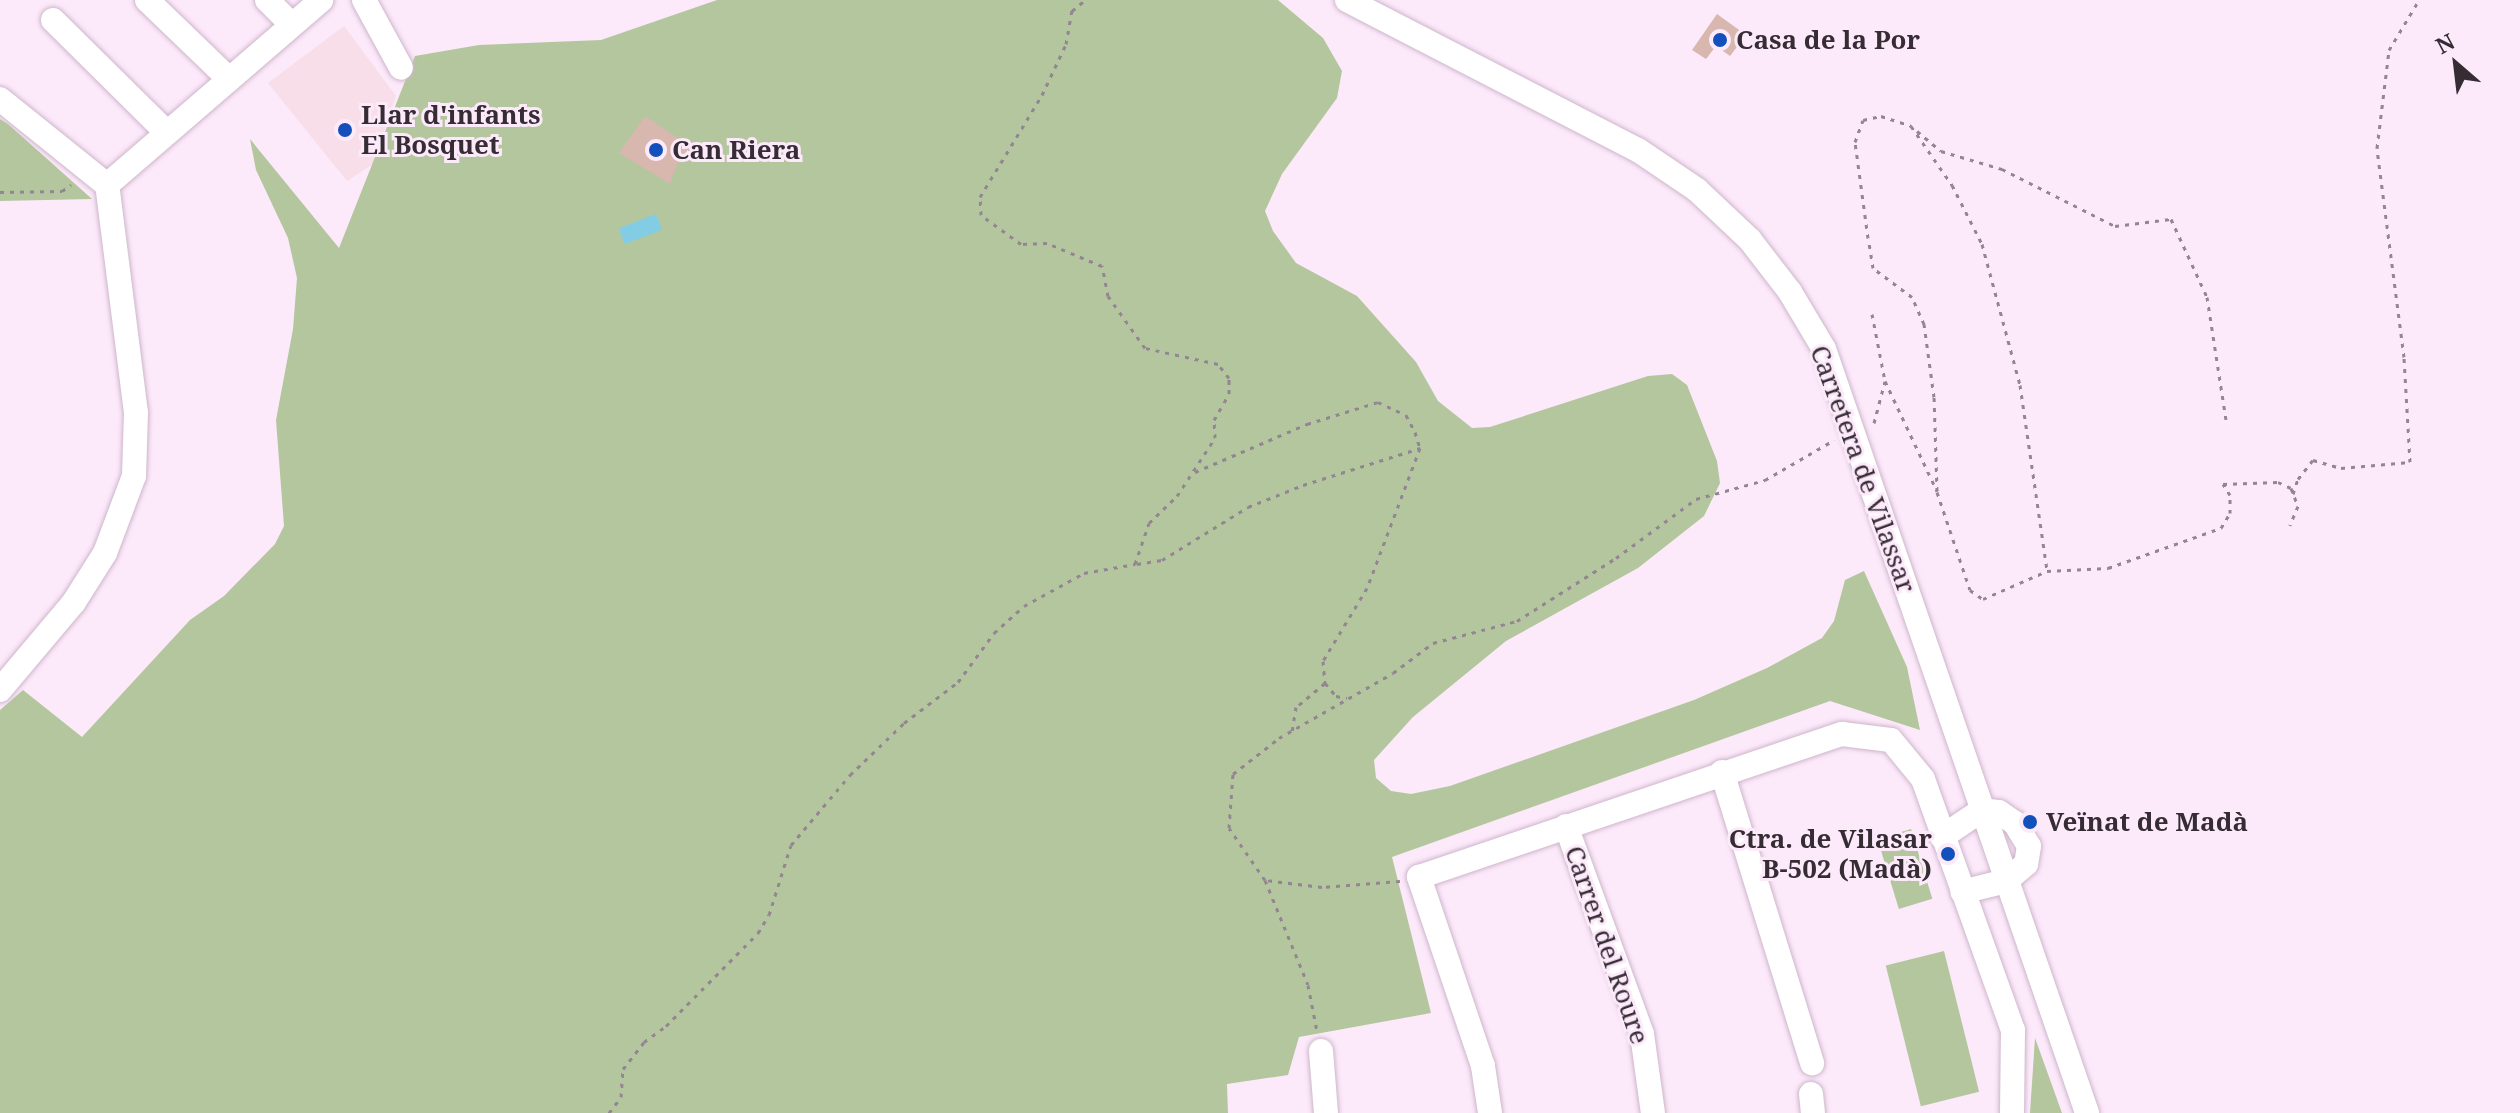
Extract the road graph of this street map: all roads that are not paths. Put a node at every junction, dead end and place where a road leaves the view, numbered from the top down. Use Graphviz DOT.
graph roads {
  1 [pos="147,0"];
  2 [pos="267,0"];
  3 [pos="321,0"];
  4 [pos="364,0"];
  5 [pos="1347,0"];
  6 [pos="53,20"];
  7 [pos="292,25"];
  8 [pos="401,68"];
  9 [pos="229,79"];
  10 [pos="0,99"];
  11 [pos="165,131"];
  12 [pos="98,177"];
  13 [pos="0,690"];
  14 [pos="1722,772"];
  15 [pos="1982,810"];
  16 [pos="1566,826"];
  17 [pos="1942,837"];
  18 [pos="2006,881"];
  19 [pos="1962,892"];
  20 [pos="1321,1051"];
  21 [pos="1812,1063"];
  22 [pos="1326,1113"];
  23 [pos="1490,1113"];
  24 [pos="1653,1113"];
  25 [pos="2012,1113"];
  26 [pos="2087,1113"];
  1 -- 9 [label="street"];
  2 -- 7 [label="street"];
  3 -- 7 [label="street"];
  4 -- 8 [label="street"];
  5 -- 15 [label="street, Carretera de Vilassar"];
  6 -- 11 [label="street"];
  7 -- 9 [label="street"];
  9 -- 11 [label="street"];
  10 -- 12 [label="street"];
  11 -- 12 [label="street"];
  12 -- 13 [label="street"];
  14 -- 16 [label="street"];
  14 -- 17 [label="street"];
  14 -- 21 [label="street"];
  15 -- 17 [label="street"];
  15 -- 18 [label="street, Carretera de Vilassar"];
  15 -- 18 [label="street"];
  16 -- 23 [label="street"];
  16 -- 24 [label="street, Carrer del Roure"];
  17 -- 19 [label="street"];
  18 -- 19 [label="street"];
  18 -- 26 [label="street, Carretera de Vilassar"];
  19 -- 25 [label="street"];
  20 -- 22 [label="street"];
}
